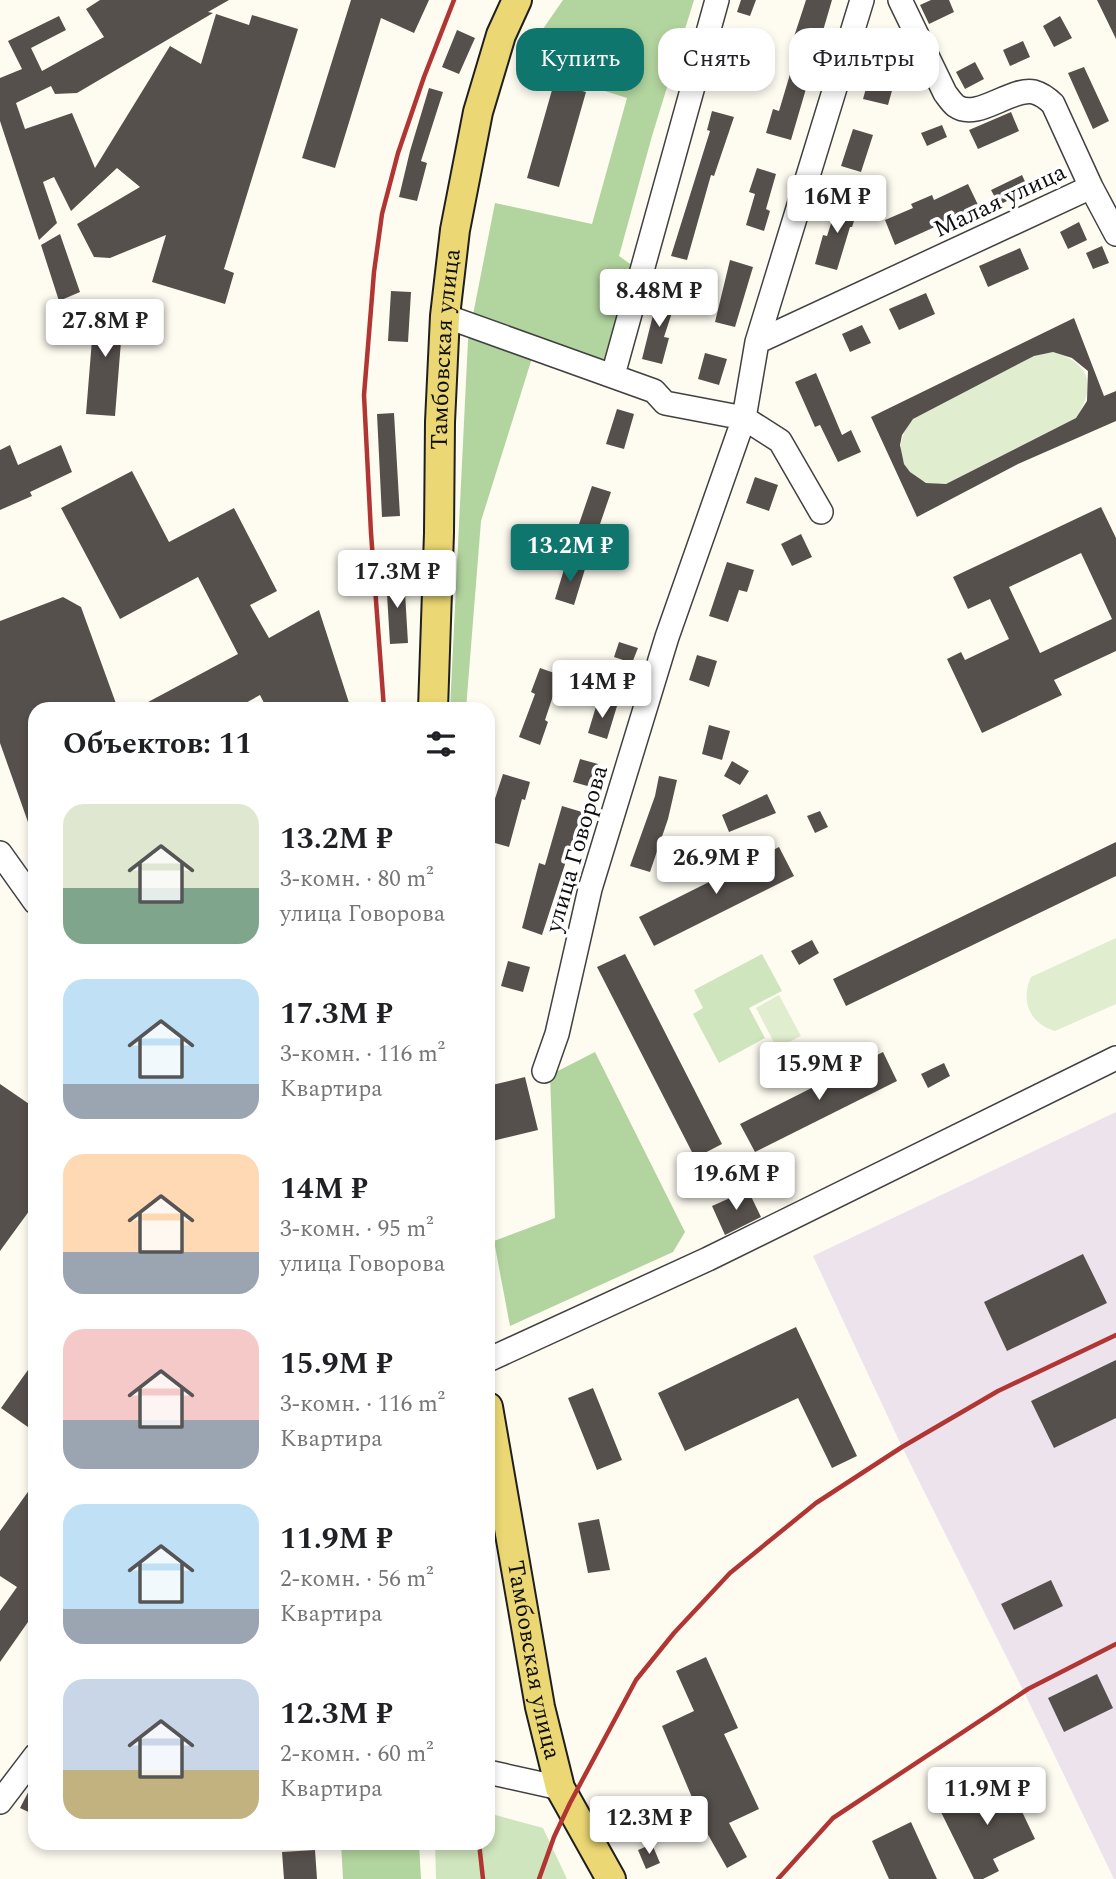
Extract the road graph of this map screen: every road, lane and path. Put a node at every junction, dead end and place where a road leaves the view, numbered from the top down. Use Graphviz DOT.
graph roads {
  1 [pos="517,0"];
  2 [pos="717,0"];
  3 [pos="862,0"];
  4 [pos="900,0"];
  5 [pos="1091,187"];
  6 [pos="1116,234"];
  7 [pos="445,316"];
  8 [pos="757,342"];
  9 [pos="613,375"];
  10 [pos="744,418"];
  11 [pos="821,512"];
  12 [pos="433,702"];
  13 [pos="0,853"];
  14 [pos="28,892"];
  15 [pos="1116,1058"];
  16 [pos="544,1072"];
  17 [pos="495,1357"];
  18 [pos="495,1447"];
  19 [pos="28,1765"];
  20 [pos="495,1774"];
  21 [pos="560,1788"];
  22 [pos="0,1802"];
  23 [pos="611,1879"];
  1 -- 7 [label="main road, Тамбовская улица"];
  2 -- 9 [label="street"];
  3 -- 8 [label="street, улица Говорова"];
  4 -- 5 [label="street, Малая улица"];
  5 -- 6 [label="street"];
  5 -- 8 [label="street, Малая улица"];
  7 -- 9 [label="street"];
  7 -- 12 [label="main road, Тамбовская улица"];
  8 -- 10 [label="street, улица Говорова"];
  9 -- 10 [label="street"];
  10 -- 11 [label="street"];
  10 -- 16 [label="street, улица Говорова"];
  13 -- 14 [label="street"];
  15 -- 17 [label="street"];
  18 -- 21 [label="main road, Тамбовская улица"];
  19 -- 22 [label="street"];
  20 -- 21 [label="street, Тамбовская улица"];
  21 -- 23 [label="main road, Тамбовская улица"];
}
